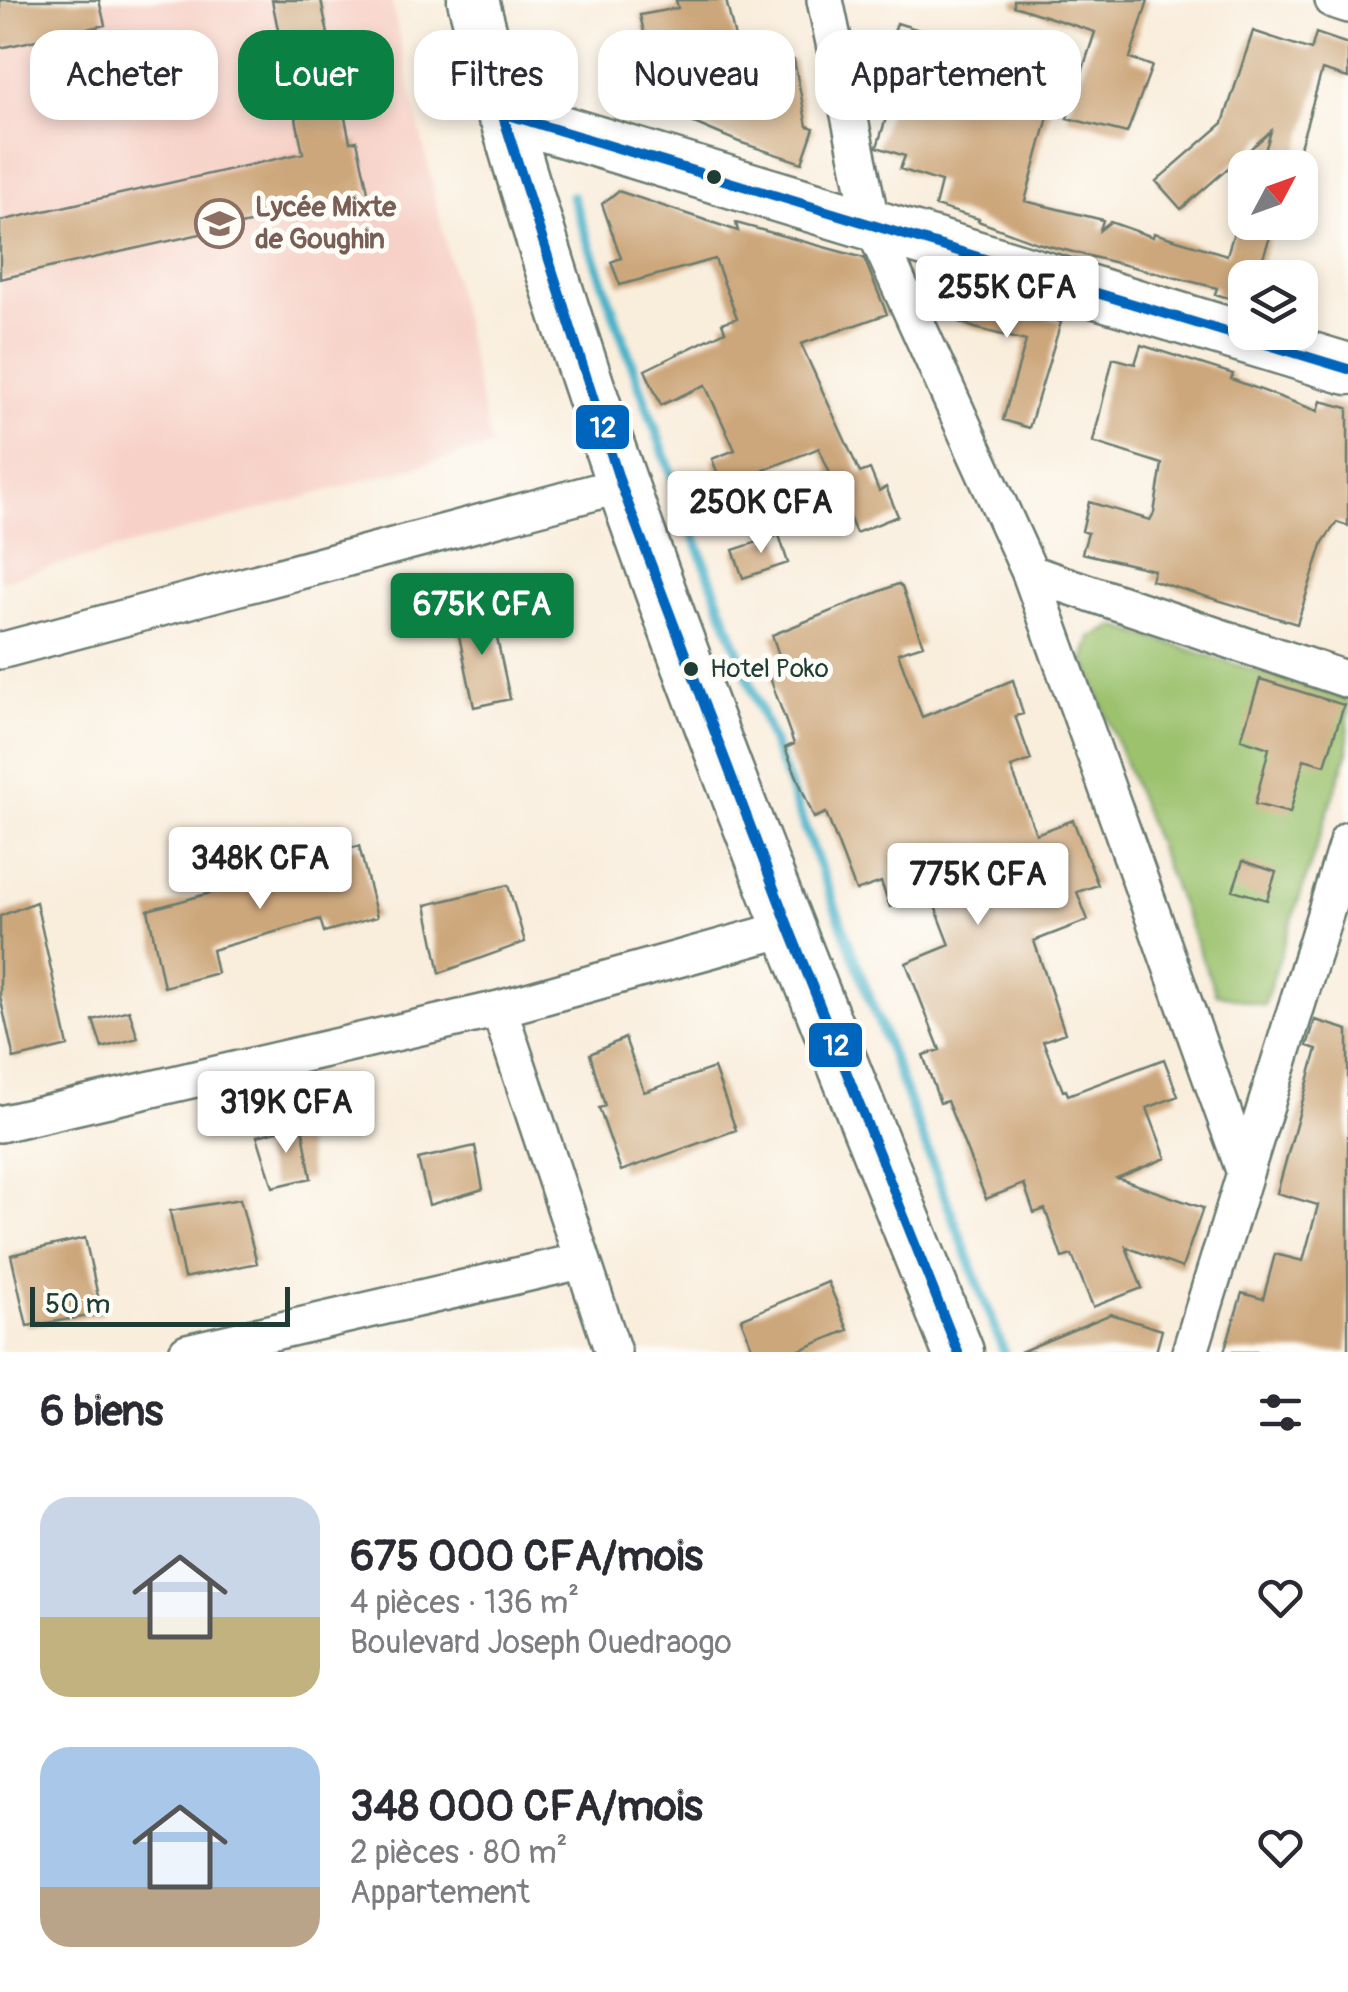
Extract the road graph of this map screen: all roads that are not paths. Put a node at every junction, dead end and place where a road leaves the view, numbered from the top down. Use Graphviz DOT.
graph roads {
  1 [pos="473,0"];
  2 [pos="825,0"];
  3 [pos="1333,0"];
  4 [pos="1348,5"];
  5 [pos="481,30"];
  6 [pos="505,120"];
  7 [pos="528,120"];
  8 [pos="872,225"];
  9 [pos="1348,369"];
  10 [pos="621,485"];
  11 [pos="1030,573"];
  12 [pos="0,651"];
  13 [pos="1348,680"];
  14 [pos="1348,840"];
  15 [pos="790,928"];
  16 [pos="499,1009"];
  17 [pos="0,1124"];
  18 [pos="1245,1173"];
  19 [pos="581,1262"];
  20 [pos="188,1352"];
  21 [pos="613,1352"];
  22 [pos="958,1352"];
  23 [pos="1190,1352"];
  1 -- 5 [label="street"];
  2 -- 8 [label="street"];
  3 -- 4 [label="street"];
  6 -- 10 [label="street"];
  7 -- 8 [label="street"];
  8 -- 9 [label="street"];
  8 -- 11 [label="street"];
  10 -- 12 [label="street"];
  10 -- 15 [label="street"];
  11 -- 13 [label="street"];
  11 -- 18 [label="street"];
  14 -- 18 [label="street"];
  15 -- 16 [label="street"];
  15 -- 22 [label="street"];
  16 -- 17 [label="street"];
  16 -- 19 [label="street"];
  18 -- 23 [label="street"];
  19 -- 20 [label="street"];
  19 -- 21 [label="street"];
}
